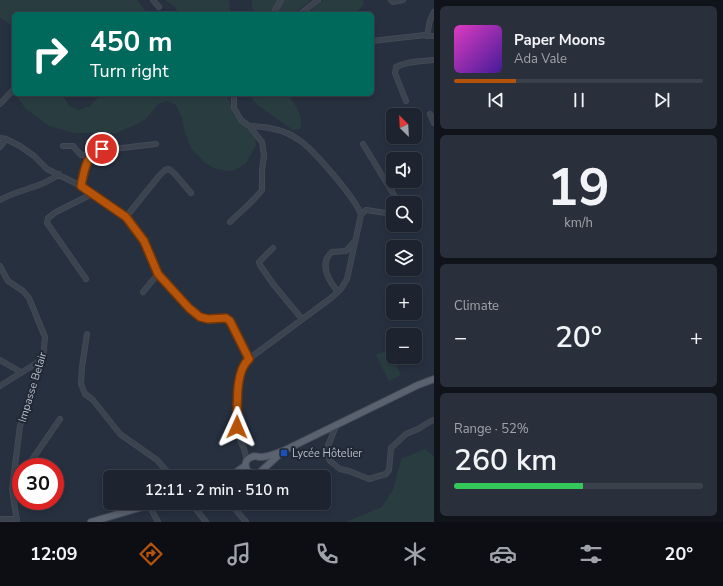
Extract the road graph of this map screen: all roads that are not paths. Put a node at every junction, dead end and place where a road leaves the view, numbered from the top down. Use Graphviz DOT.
graph roads {
  1 [pos="154,0"];
  2 [pos="281,0"];
  3 [pos="318,0"];
  4 [pos="391,0"];
  5 [pos="404,0"];
  6 [pos="159,8"];
  7 [pos="274,12"];
  8 [pos="303,12"];
  9 [pos="434,12"];
  10 [pos="427,36"];
  11 [pos="434,36"];
  12 [pos="374,41"];
  13 [pos="434,60"];
  14 [pos="12,91"];
  15 [pos="234,96"];
  16 [pos="406,101"];
  17 [pos="0,104"];
  18 [pos="430,114"];
  19 [pos="434,123"];
  20 [pos="250,126"];
  21 [pos="0,138"];
  22 [pos="6,139"];
  23 [pos="156,144"];
  24 [pos="363,144"];
  25 [pos="63,146"];
  26 [pos="0,147"];
  27 [pos="91,154"];
  28 [pos="59,174"];
  29 [pos="81,186"];
  30 [pos="191,193"];
  31 [pos="92,194"];
  32 [pos="395,196"];
  33 [pos="0,200"];
  34 [pos="386,213"];
  35 [pos="360,215"];
  36 [pos="126,217"];
  37 [pos="230,222"];
  38 [pos="355,241"];
  39 [pos="273,248"];
  40 [pos="0,266"];
  41 [pos="158,274"];
  42 [pos="86,278"];
  43 [pos="143,292"];
  44 [pos="338,292"];
  45 [pos="302,319"];
  46 [pos="87,334"];
  47 [pos="43,359"];
  48 [pos="249,359"];
  49 [pos="0,360"];
  50 [pos="21,372"];
  51 [pos="434,379"];
  52 [pos="0,386"];
  53 [pos="60,419"];
  54 [pos="434,420"];
  55 [pos="337,424"];
  56 [pos="244,449"];
  57 [pos="283,451"];
  58 [pos="257,457"];
  59 [pos="16,458"];
  60 [pos="33,458"];
  61 [pos="246,463"];
  62 [pos="264,468"];
  63 [pos="166,470"];
  64 [pos="238,470"];
  65 [pos="247,470"];
  66 [pos="15,510"];
  67 [pos="133,510"];
  68 [pos="152,510"];
  69 [pos="197,510"];
  70 [pos="236,510"];
  71 [pos="0,519"];
  72 [pos="17,520"];
  73 [pos="98,521"];
  74 [pos="91,522"];
  75 [pos="158,522"];
  76 [pos="206,522"];
  77 [pos="246,522"];
  1 -- 6 [label="street"];
  2 -- 7 [label="street"];
  3 -- 8 [label="street"];
  4 -- 5 [label="street"];
  9 -- 10 [label="street"];
  10 -- 11 [label="street"];
  10 -- 12 [label="street"];
  13 -- 16 [label="street"];
  14 -- 17 [label="street"];
  15 -- 20 [label="street"];
  18 -- 19 [label="street"];
  20 -- 35 [label="street"];
  20 -- 37 [label="street"];
  21 -- 22 [label="street"];
  22 -- 26 [label="street"];
  22 -- 28 [label="street"];
  23 -- 27 [label="street"];
  24 -- 32 [label="street"];
  25 -- 27 [label="street"];
  27 -- 29 [label="street"];
  28 -- 29 [label="street"];
  28 -- 33 [label="street"];
  29 -- 31 [label="street"];
  30 -- 36 [label="street"];
  31 -- 36 [label="street"];
  31 -- 42 [label="street"];
  34 -- 35 [label="street"];
  35 -- 38 [label="street"];
  36 -- 41 [label="street"];
  38 -- 44 [label="street"];
  38 -- 44 [label="street"];
  39 -- 45 [label="street"];
  40 -- 47 [label="street, Impasse Belair"];
  41 -- 43 [label="street"];
  41 -- 48 [label="street"];
  44 -- 45 [label="street"];
  45 -- 48 [label="street"];
  46 -- 63 [label="street"];
  47 -- 50 [label="street"];
  47 -- 59 [label="street, Impasse Belair"];
  48 -- 56 [label="street"];
  49 -- 50 [label="street"];
  50 -- 52 [label="street"];
  51 -- 55 [label="main road"];
  53 -- 60 [label="street"];
  54 -- 55 [label="street"];
  55 -- 57 [label="main road"];
  56 -- 58 [label="street"];
  56 -- 61 [label="street"];
  57 -- 58 [label="main road"];
  57 -- 62 [label="main road"];
  58 -- 61 [label="main road"];
  58 -- 62 [label="main road"];
  61 -- 64 [label="main road"];
  61 -- 65 [label="main road"];
  66 -- 72 [label="street, Impasse Belair"];
  67 -- 73 [label="main road"];
  68 -- 75 [label="street"];
  69 -- 76 [label="street"];
  70 -- 77 [label="street"];
  71 -- 72 [label="street"];
  73 -- 74 [label="main road"];
}
